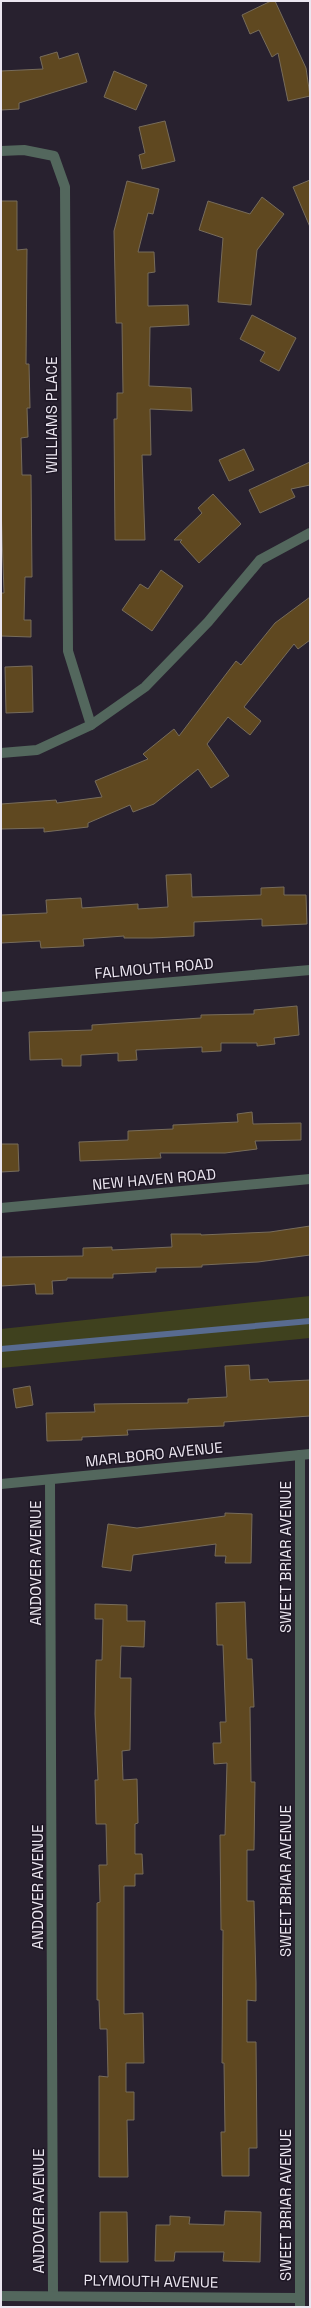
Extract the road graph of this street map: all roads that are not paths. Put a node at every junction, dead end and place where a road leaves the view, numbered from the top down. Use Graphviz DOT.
graph roads {
  1 [pos="1,151"];
  2 [pos="310,533"];
  3 [pos="91,725"];
  4 [pos="1,753"];
  5 [pos="310,970"];
  6 [pos="1,997"];
  7 [pos="310,1179"];
  8 [pos="1,1208"];
  9 [pos="305,1455"];
  10 [pos="50,1480"];
  11 [pos="1,1484"];
  12 [pos="53,2294"];
  13 [pos="1,2296"];
  14 [pos="300,2303"];
  1 -- 3 [label="street, WILLIAMS PLACE"];
  2 -- 3 [label="street"];
  3 -- 4 [label="street"];
  5 -- 6 [label="street, FALMOUTH ROAD"];
  7 -- 8 [label="street, NEW HAVEN ROAD"];
  9 -- 10 [label="street, MARLBORO AVENUE"];
  9 -- 14 [label="street, SWEET BRIAR AVENUE"];
  10 -- 11 [label="street, MARLBORO AVENUE"];
  10 -- 12 [label="street, ANDOVER AVENUE"];
  12 -- 13 [label="street, PLYMOUTH AVENUE"];
  12 -- 14 [label="street, PLYMOUTH AVENUE"];
}
